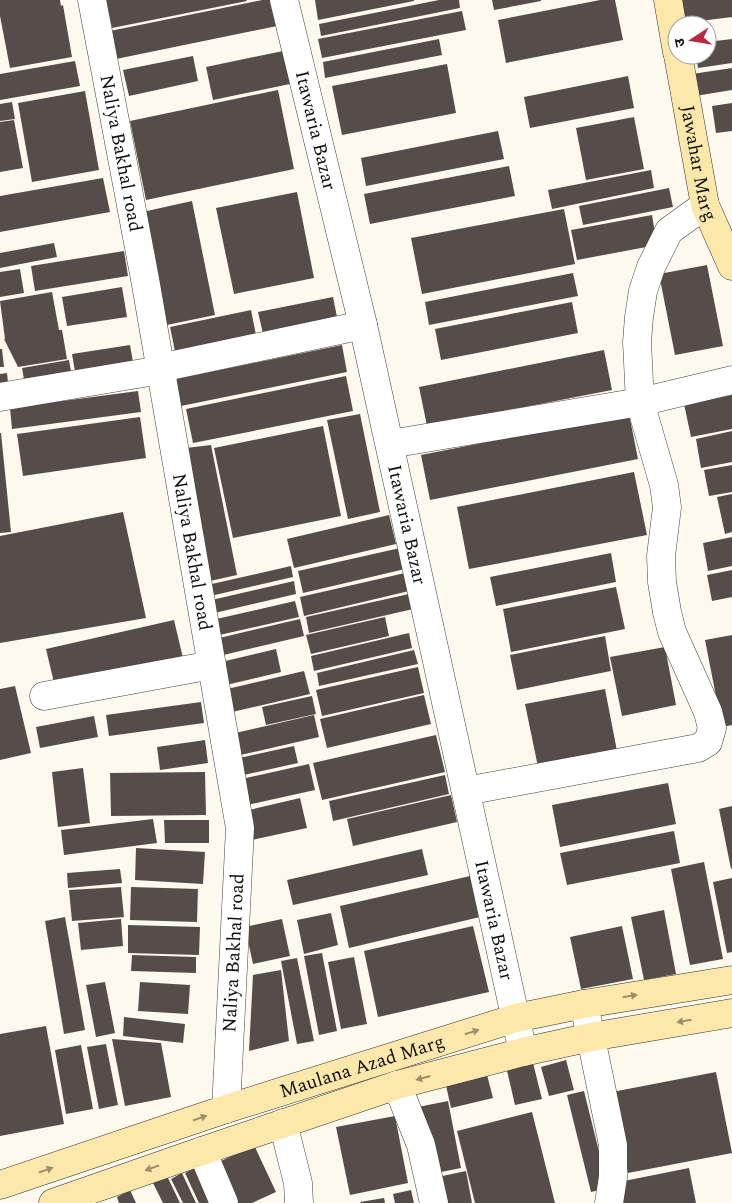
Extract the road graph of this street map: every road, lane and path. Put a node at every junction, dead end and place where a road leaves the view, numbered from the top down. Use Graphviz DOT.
graph roads {
  1 [pos="92,0"];
  2 [pos="284,0"];
  3 [pos="668,0"];
  4 [pos="670,15"];
  5 [pos="679,65"];
  6 [pos="705,205"];
  7 [pos="732,266"];
  8 [pos="364,325"];
  9 [pos="161,369"];
  10 [pos="732,380"];
  11 [pos="0,397"];
  12 [pos="640,402"];
  13 [pos="390,444"];
  14 [pos="212,665"];
  15 [pos="44,696"];
  16 [pos="466,791"];
  17 [pos="732,980"];
  18 [pos="584,1004"];
  19 [pos="732,1013"];
  20 [pos="516,1018"];
  21 [pos="591,1037"];
  22 [pos="523,1052"];
  23 [pos="397,1085"];
  24 [pos="226,1109"];
  25 [pos="282,1123"];
  26 [pos="202,1150"];
  27 [pos="0,1186"];
  28 [pos="53,1203"];
  29 [pos="224,1203"];
  30 [pos="298,1203"];
  31 [pos="434,1203"];
  32 [pos="609,1203"];
  1 -- 9 [label="street, Naliya Bakhal road"];
  2 -- 8 [label="street, Itawaria Bazar"];
  3 -- 4 [label="street, Jawahar Marg"];
  5 -- 6 [label="street, Jawahar Marg"];
  6 -- 7 [label="street, Jawahar Marg"];
  6 -- 12 [label="street"];
  8 -- 9 [label="street"];
  8 -- 13 [label="street, Itawaria Bazar"];
  9 -- 11 [label="street"];
  9 -- 14 [label="street, Naliya Bakhal road"];
  10 -- 12 [label="street"];
  12 -- 13 [label="street"];
  12 -- 16 [label="street"];
  13 -- 16 [label="street, Itawaria Bazar"];
  14 -- 15 [label="street"];
  14 -- 24 [label="street, Naliya Bakhal road"];
  16 -- 20 [label="street, Itawaria Bazar"];
  18 -- 17 [label="street, Maulana Azad Marg, one-way"];
  18 -- 20 [label="street, Maulana Azad Marg"];
  18 -- 21 [label="street"];
  19 -- 21 [label="street, Maulana Azad Marg, one-way"];
  20 -- 22 [label="street, Itawaria Bazar"];
  24 -- 20 [label="street, Maulana Azad Marg, one-way"];
  21 -- 22 [label="street, Maulana Azad Marg"];
  21 -- 32 [label="street"];
  22 -- 23 [label="street, Maulana Azad Marg, one-way"];
  23 -- 25 [label="street, Maulana Azad Marg"];
  23 -- 31 [label="street"];
  27 -- 24 [label="street, Maulana Azad Marg, one-way"];
  25 -- 26 [label="street, Maulana Azad Marg"];
  25 -- 30 [label="street"];
  26 -- 28 [label="street, Maulana Azad Marg, one-way"];
  26 -- 29 [label="street"];
}
